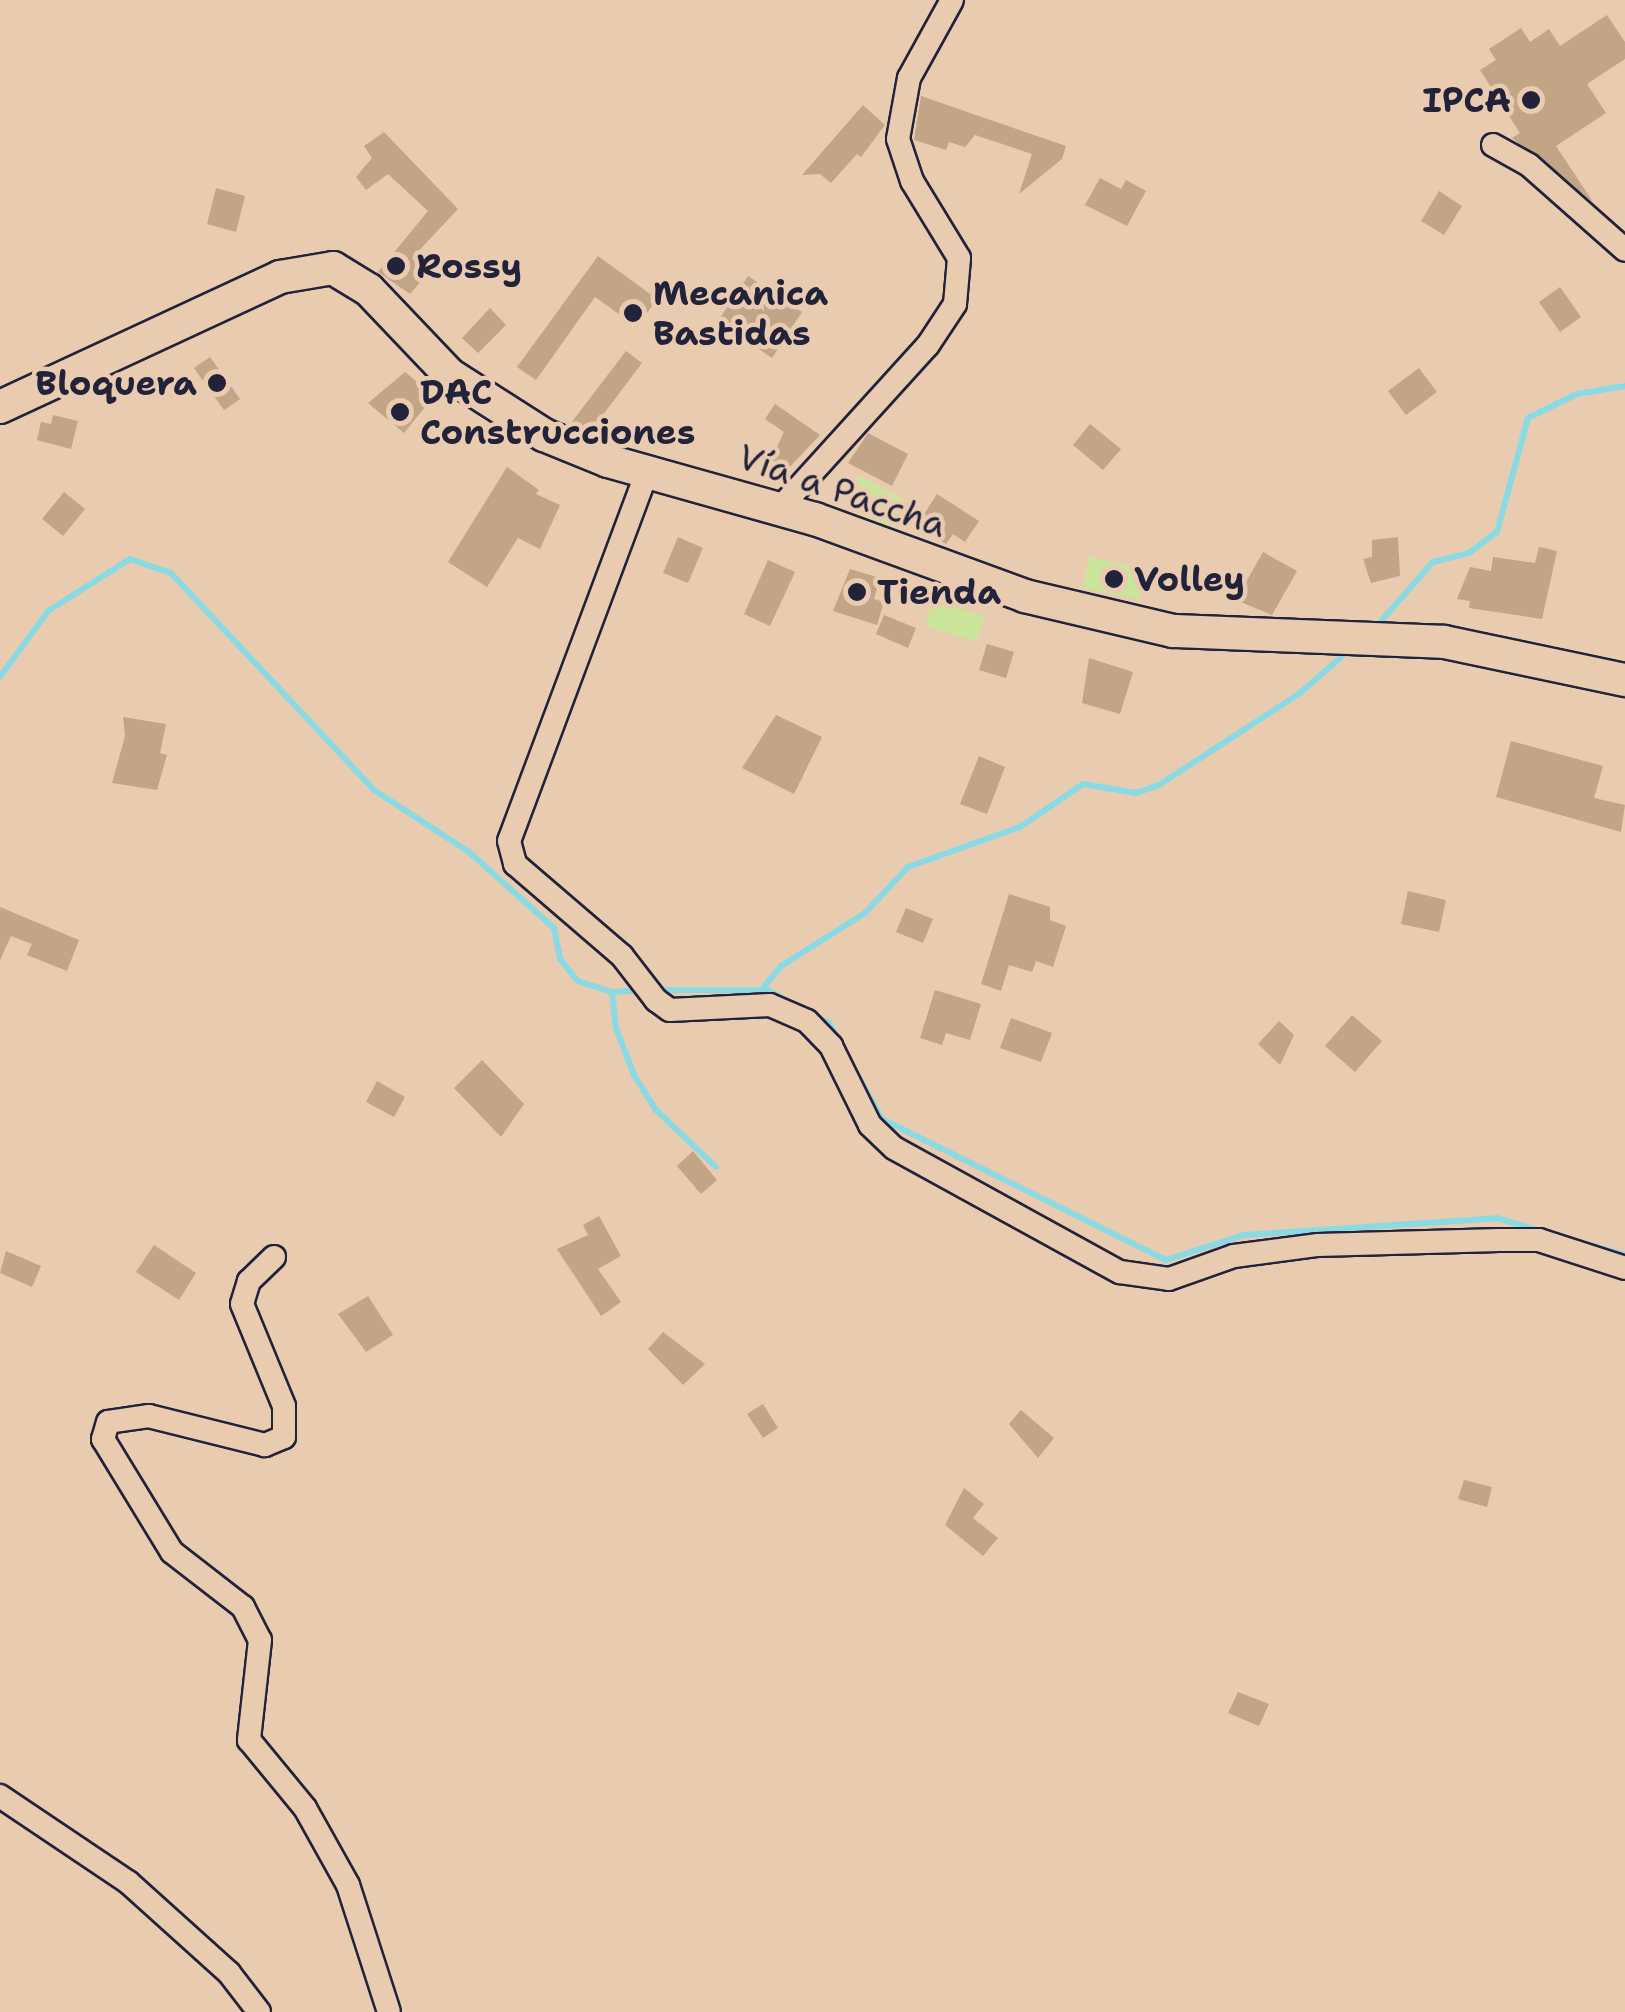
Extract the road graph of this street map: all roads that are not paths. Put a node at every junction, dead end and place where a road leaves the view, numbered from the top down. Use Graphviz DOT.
graph roads {
  1 [pos="952,0"];
  2 [pos="1493,144"];
  3 [pos="1625,250"];
  4 [pos="0,407"];
  5 [pos="647,472"];
  6 [pos="780,508"];
  7 [pos="1625,680"];
  8 [pos="274,1257"];
  9 [pos="1625,1268"];
  10 [pos="0,1796"];
  11 [pos="259,2012"];
  12 [pos="389,2012"];
  1 -- 6 [label="street"];
  2 -- 3 [label="street"];
  4 -- 5 [label="main road, Vía a Paccha"];
  5 -- 6 [label="main road, Vía a Paccha"];
  5 -- 9 [label="street"];
  6 -- 7 [label="main road, Vía a Paccha"];
  8 -- 12 [label="street"];
  10 -- 11 [label="street"];
}
